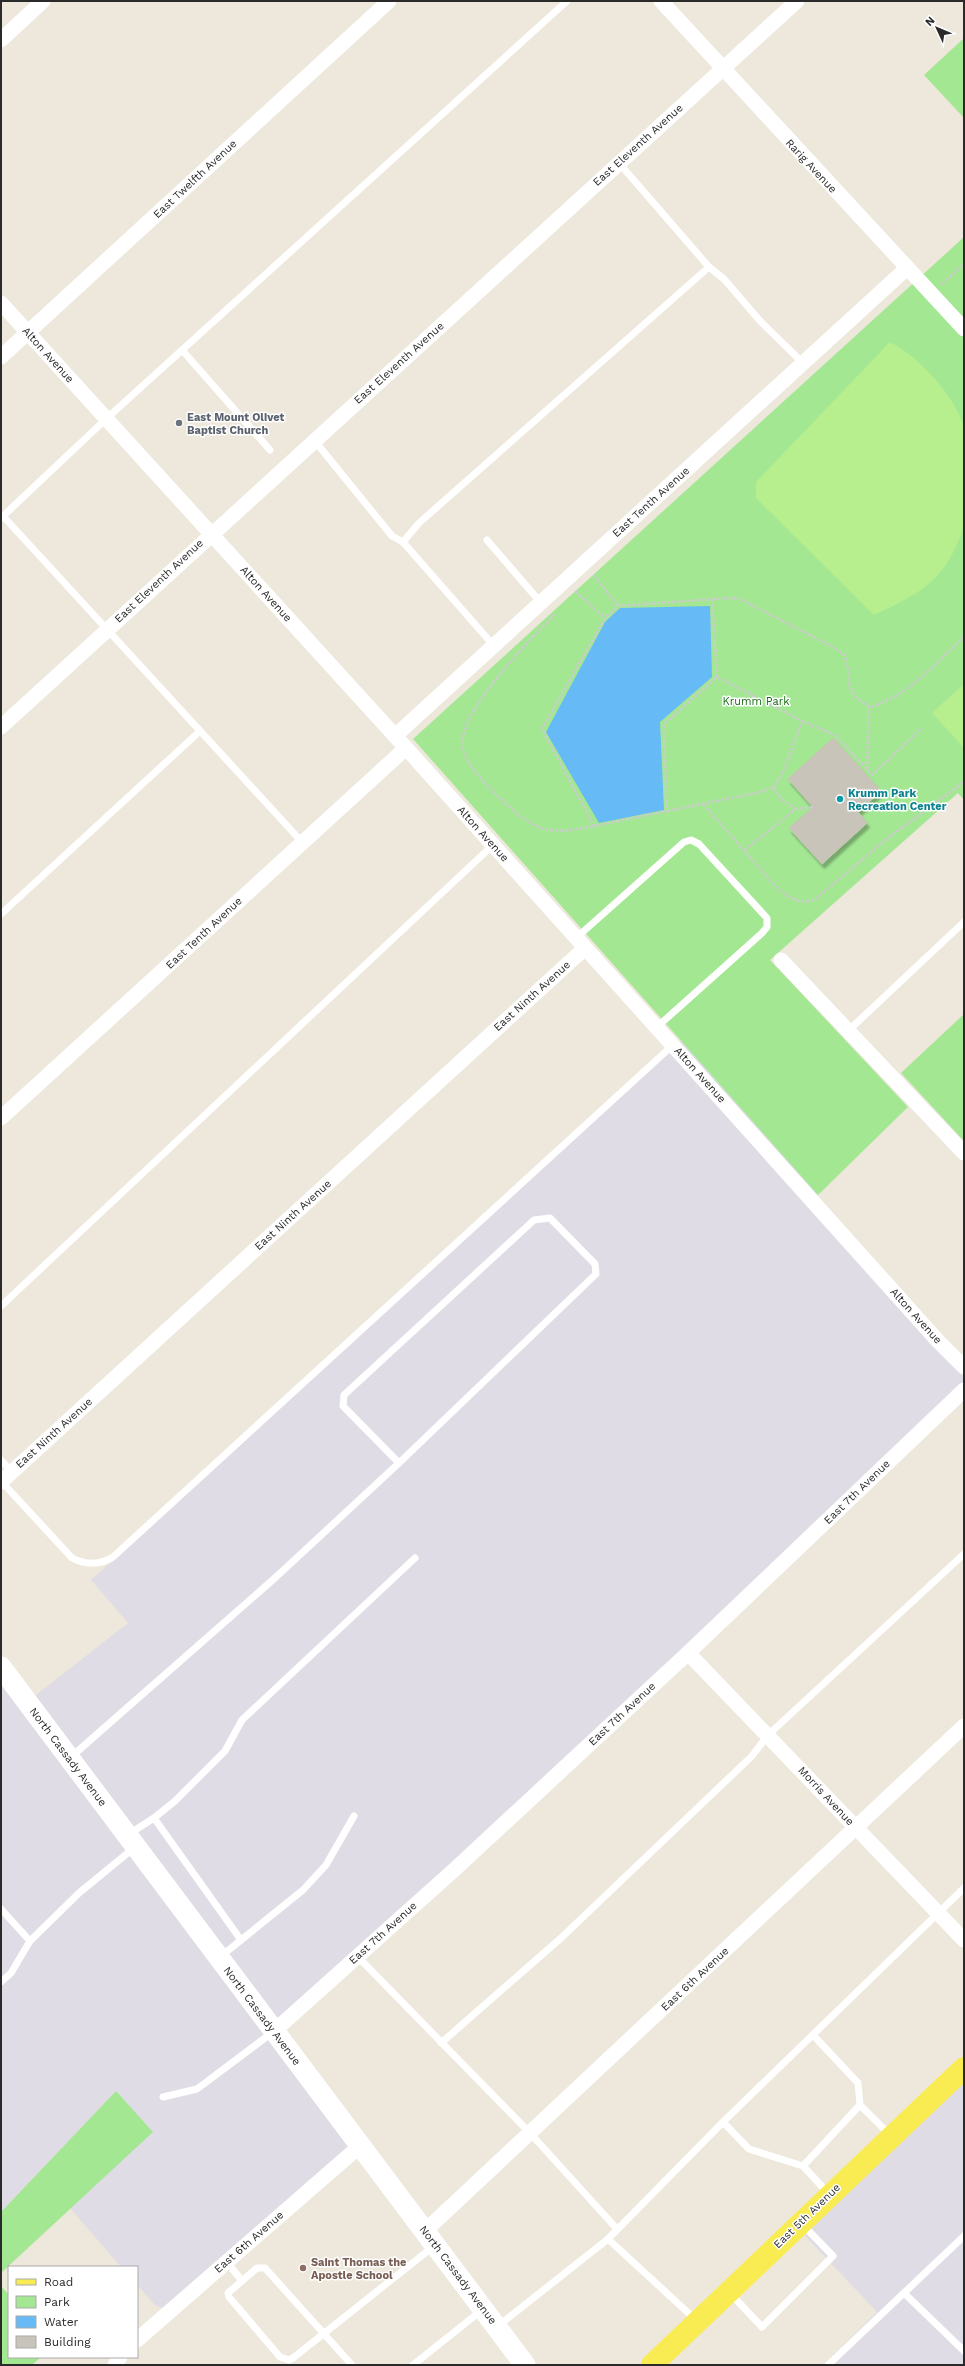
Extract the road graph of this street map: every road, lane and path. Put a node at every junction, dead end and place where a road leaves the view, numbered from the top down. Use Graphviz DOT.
graph roads {
  1 [pos="43,1"];
  2 [pos="389,1"];
  3 [pos="567,1"];
  4 [pos="660,1"];
  5 [pos="797,1"];
  6 [pos="1,40"];
  7 [pos="722,70"];
  8 [pos="619,163"];
  9 [pos="964,264"];
  10 [pos="709,267"];
  11 [pos="907,268"];
  12 [pos="931,294"];
  13 [pos="1,303"];
  14 [pos="964,329"];
  15 [pos="28,332"];
  16 [pos="182,350"];
  17 [pos="1,357"];
  18 [pos="803,363"];
  19 [pos="106,419"];
  20 [pos="314,440"];
  21 [pos="270,450"];
  22 [pos="2,517"];
  23 [pos="211,534"];
  24 [pos="487,540"];
  25 [pos="403,542"];
  26 [pos="585,564"];
  27 [pos="570,596"];
  28 [pos="712,599"];
  29 [pos="541,603"];
  30 [pos="618,606"];
  31 [pos="556,613"];
  32 [pos="605,618"];
  33 [pos="107,630"];
  34 [pos="964,637"];
  35 [pos="494,646"];
  36 [pos="716,677"];
  37 [pos="869,707"];
  38 [pos="802,721"];
  39 [pos="1,727"];
  40 [pos="921,729"];
  41 [pos="200,731"];
  42 [pos="395,736"];
  43 [pos="406,748"];
  44 [pos="867,769"];
  45 [pos="964,782"];
  46 [pos="773,787"];
  47 [pos="703,804"];
  48 [pos="813,806"];
  49 [pos="796,809"];
  50 [pos="667,811"];
  51 [pos="594,826"];
  52 [pos="302,842"];
  53 [pos="493,845"];
  54 [pos="744,850"];
  55 [pos="1,914"];
  56 [pos="964,922"];
  57 [pos="581,943"];
  58 [pos="781,960"];
  59 [pos="657,1026"];
  60 [pos="848,1031"];
  61 [pos="673,1045"];
  62 [pos="1,1118"];
  63 [pos="964,1153"];
  64 [pos="1,1306"];
  65 [pos="964,1367"];
  66 [pos="964,1390"];
  67 [pos="1,1460"];
  68 [pos="399,1463"];
  69 [pos="5,1478"];
  70 [pos="964,1554"];
  71 [pos="415,1558"];
  72 [pos="688,1653"];
  73 [pos="1,1667"];
  74 [pos="964,1726"];
  75 [pos="768,1735"];
  76 [pos="69,1758"];
  77 [pos="354,1816"];
  78 [pos="154,1818"];
  79 [pos="856,1828"];
  80 [pos="131,1841"];
  81 [pos="964,1888"];
  82 [pos="1,1909"];
  83 [pos="937,1913"];
  84 [pos="242,1940"];
  85 [pos="964,1940"];
  86 [pos="30,1941"];
  87 [pos="358,1956"];
  88 [pos="219,1959"];
  89 [pos="1,1982"];
  90 [pos="273,2032"];
  91 [pos="813,2034"];
  92 [pos="442,2043"];
  93 [pos="964,2068"];
  94 [pos="163,2097"];
  95 [pos="860,2105"];
  96 [pos="722,2122"];
  97 [pos="530,2133"];
  98 [pos="892,2136"];
  99 [pos="361,2145"];
  100 [pos="803,2166"];
  101 [pos="830,2195"];
  102 [pos="801,2222"];
  103 [pos="617,2230"];
  104 [pos="964,2236"];
  105 [pos="431,2238"];
  106 [pos="608,2239"];
  107 [pos="227,2262"];
  108 [pos="242,2281"];
  109 [pos="728,2292"];
  110 [pos="904,2293"];
  111 [pos="483,2309"];
  112 [pos="698,2321"];
  113 [pos="496,2327"];
  114 [pos="324,2334"];
  115 [pos="138,2339"];
  116 [pos="964,2351"];
  117 [pos="287,2362"];
  118 [pos="352,2365"];
  119 [pos="413,2365"];
  120 [pos="525,2365"];
  121 [pos="652,2365"];
  122 [pos="828,2365"];
  1 -- 6 [label="street"];
  2 -- 15 [label="street, East Twelfth Avenue"];
  3 -- 16 [label="lane"];
  4 -- 7 [label="street, Rarig Avenue"];
  5 -- 7 [label="street, East Eleventh Avenue"];
  7 -- 8 [label="street, East Eleventh Avenue"];
  7 -- 11 [label="street, Rarig Avenue"];
  8 -- 10 [label="lane"];
  8 -- 20 [label="street, East Eleventh Avenue"];
  9 -- 12 [label="path"];
  10 -- 18 [label="lane"];
  10 -- 25 [label="lane"];
  11 -- 12 [label="street, Rarig Avenue"];
  11 -- 18 [label="street, East Tenth Avenue"];
  12 -- 14 [label="street, Rarig Avenue"];
  13 -- 15 [label="street, Alton Avenue"];
  15 -- 17 [label="street, East Twelfth Avenue"];
  15 -- 19 [label="street, Alton Avenue"];
  16 -- 19 [label="lane"];
  16 -- 21 [label="lane"];
  18 -- 26 [label="street, East Tenth Avenue"];
  19 -- 22 [label="lane"];
  19 -- 23 [label="street, Alton Avenue"];
  20 -- 23 [label="street, East Eleventh Avenue"];
  20 -- 25 [label="lane"];
  22 -- 33 [label="lane"];
  23 -- 33 [label="street, East Eleventh Avenue"];
  23 -- 42 [label="street, Alton Avenue"];
  24 -- 29 [label="lane"];
  25 -- 35 [label="lane"];
  26 -- 29 [label="street, East Tenth Avenue"];
  26 -- 30 [label="path"];
  27 -- 32 [label="path"];
  28 -- 30 [label="path"];
  28 -- 36 [label="path"];
  28 -- 37 [label="path"];
  29 -- 35 [label="street, East Tenth Avenue"];
  30 -- 32 [label="path"];
  31 -- 51 [label="path"];
  32 -- 51 [label="path"];
  33 -- 39 [label="street, East Eleventh Avenue"];
  33 -- 41 [label="lane"];
  34 -- 37 [label="path"];
  35 -- 42 [label="street, East Tenth Avenue"];
  36 -- 38 [label="path"];
  36 -- 50 [label="path"];
  37 -- 44 [label="path"];
  38 -- 44 [label="path"];
  38 -- 46 [label="path"];
  40 -- 44 [label="path"];
  41 -- 52 [label="lane"];
  41 -- 55 [label="lane"];
  42 -- 43 [label="street, Alton Avenue"];
  43 -- 52 [label="street, East Tenth Avenue"];
  43 -- 53 [label="street, Alton Avenue"];
  45 -- 54 [label="path"];
  46 -- 47 [label="path"];
  46 -- 49 [label="path"];
  47 -- 50 [label="path"];
  47 -- 54 [label="path"];
  48 -- 49 [label="path"];
  49 -- 54 [label="path"];
  50 -- 51 [label="path"];
  52 -- 62 [label="street, East Tenth Avenue"];
  53 -- 57 [label="street, Alton Avenue"];
  53 -- 64 [label="lane"];
  56 -- 60 [label="lane"];
  57 -- 59 [label="street, Alton Avenue"];
  57 -- 59 [label="lane"];
  57 -- 69 [label="street, East Ninth Avenue"];
  58 -- 60 [label="street"];
  59 -- 61 [label="street, Alton Avenue"];
  60 -- 63 [label="street"];
  61 -- 65 [label="street, Alton Avenue"];
  61 -- 69 [label="lane"];
  66 -- 72 [label="street, East 7th Avenue"];
  67 -- 69 [label="lane"];
  68 -- 68 [label="lane"];
  68 -- 76 [label="lane"];
  70 -- 75 [label="lane"];
  71 -- 78 [label="lane"];
  72 -- 75 [label="street, Morris Avenue"];
  72 -- 87 [label="street, East 7th Avenue"];
  73 -- 76 [label="main road, North Cassady Avenue"];
  74 -- 79 [label="street, East 6th Avenue"];
  75 -- 79 [label="street, Morris Avenue"];
  75 -- 92 [label="lane"];
  76 -- 80 [label="main road, North Cassady Avenue"];
  77 -- 84 [label="lane"];
  78 -- 80 [label="lane"];
  78 -- 84 [label="lane"];
  79 -- 83 [label="street, Morris Avenue"];
  79 -- 97 [label="street, East 6th Avenue"];
  80 -- 86 [label="lane"];
  80 -- 88 [label="main road, North Cassady Avenue"];
  81 -- 83 [label="lane"];
  82 -- 86 [label="lane"];
  83 -- 85 [label="street, Morris Avenue"];
  83 -- 91 [label="lane"];
  84 -- 88 [label="lane"];
  86 -- 89 [label="lane"];
  87 -- 90 [label="street, East 7th Avenue"];
  87 -- 92 [label="lane"];
  88 -- 90 [label="main road, North Cassady Avenue"];
  90 -- 94 [label="lane"];
  90 -- 99 [label="main road, North Cassady Avenue"];
  91 -- 95 [label="lane"];
  91 -- 96 [label="lane"];
  92 -- 97 [label="lane"];
  93 -- 98 [label="main road, East 5th Avenue"];
  95 -- 98 [label="lane"];
  95 -- 100 [label="lane"];
  96 -- 100 [label="lane"];
  96 -- 103 [label="lane"];
  97 -- 103 [label="lane"];
  97 -- 105 [label="street, East 6th Avenue"];
  98 -- 101 [label="main road, East 5th Avenue"];
  99 -- 105 [label="main road, North Cassady Avenue"];
  99 -- 107 [label="street, East 6th Avenue"];
  100 -- 101 [label="lane"];
  101 -- 102 [label="main road, East 5th Avenue"];
  102 -- 109 [label="main road, East 5th Avenue"];
  102 -- 109 [label="lane"];
  103 -- 106 [label="lane"];
  104 -- 110 [label="lane"];
  105 -- 111 [label="main road, North Cassady Avenue"];
  105 -- 114 [label="lane"];
  106 -- 112 [label="lane"];
  106 -- 113 [label="lane"];
  107 -- 108 [label="lane"];
  107 -- 115 [label="street, East 6th Avenue"];
  108 -- 114 [label="lane"];
  108 -- 117 [label="lane"];
  109 -- 112 [label="main road, East 5th Avenue"];
  110 -- 116 [label="lane"];
  110 -- 122 [label="lane"];
  111 -- 113 [label="main road, North Cassady Avenue"];
  111 -- 119 [label="lane"];
  112 -- 121 [label="main road, East 5th Avenue"];
  113 -- 120 [label="main road, North Cassady Avenue"];
  114 -- 117 [label="lane"];
  114 -- 118 [label="lane"];
}
